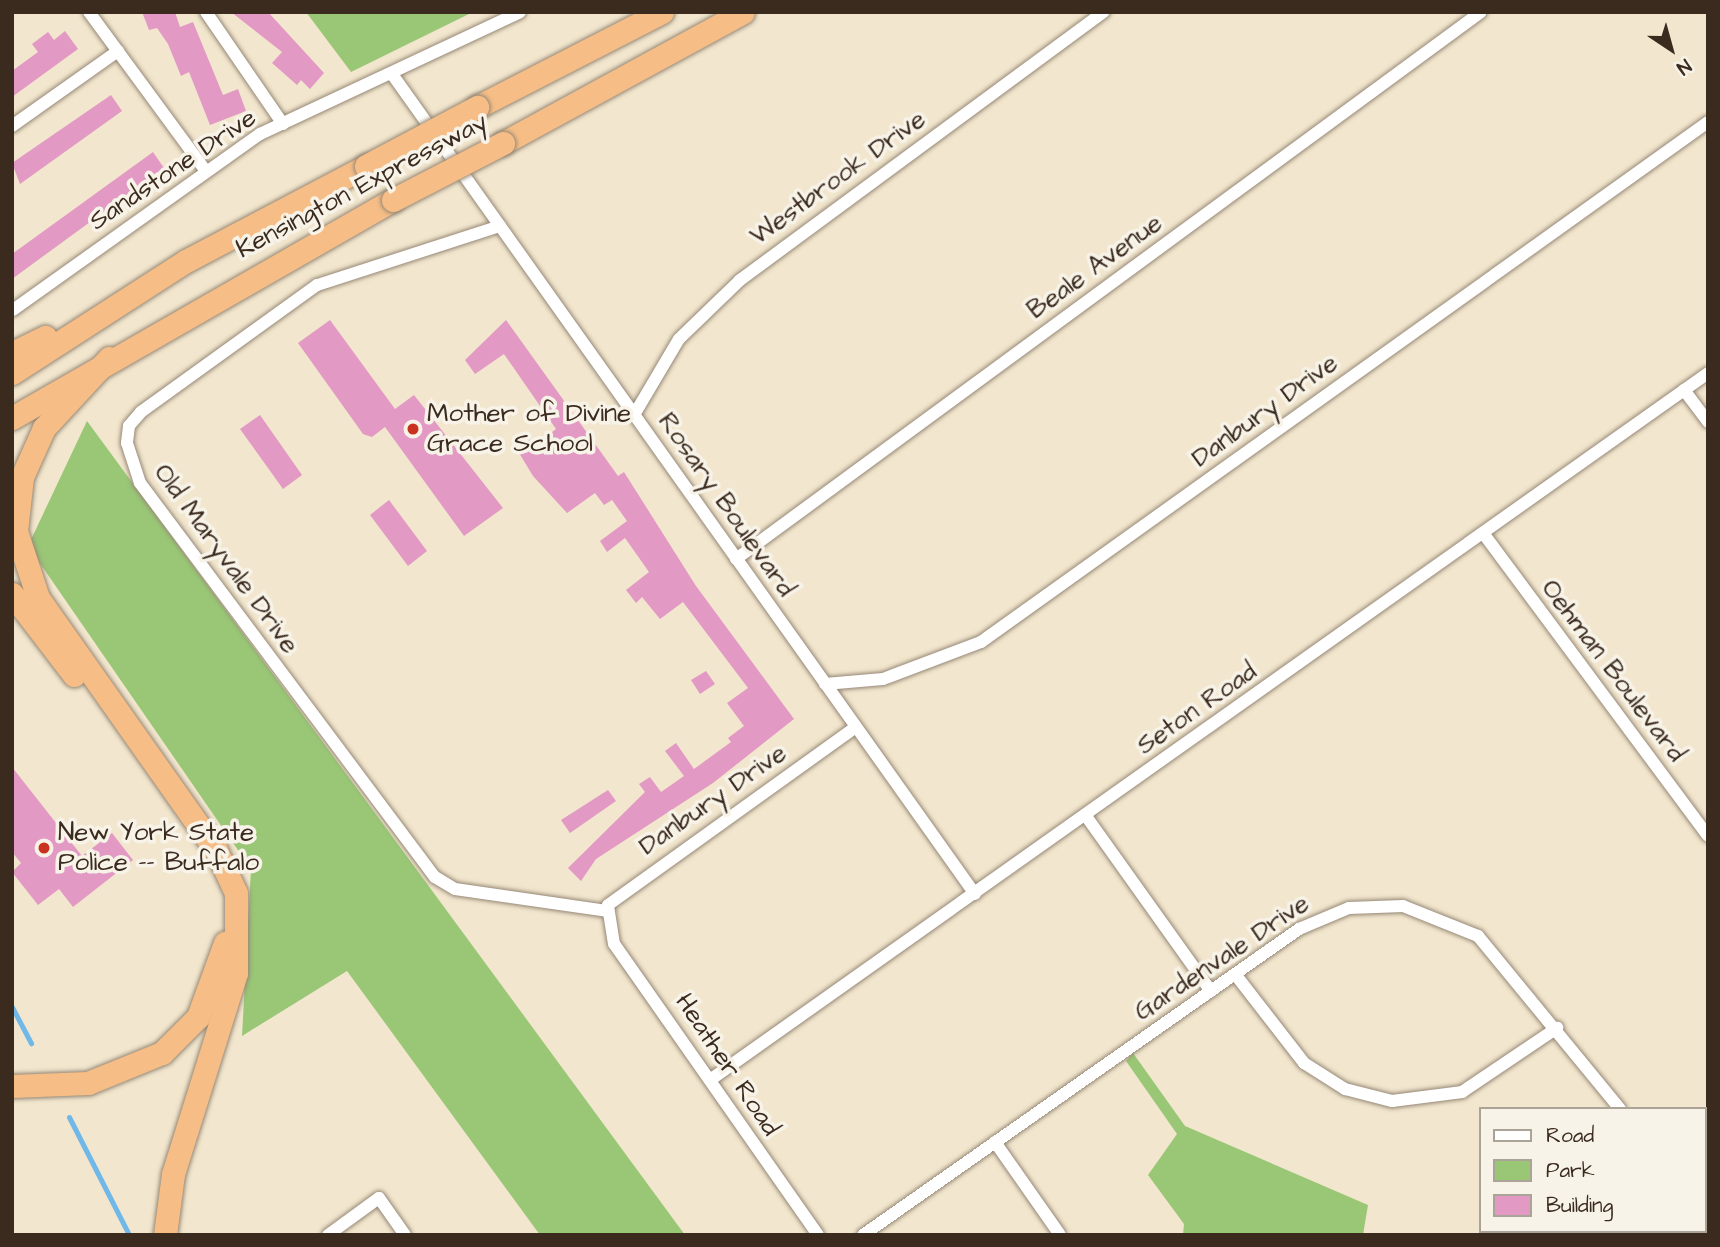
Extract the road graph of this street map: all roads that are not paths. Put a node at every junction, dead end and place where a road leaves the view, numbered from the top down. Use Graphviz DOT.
graph roads {
  1 [pos="89,12"];
  2 [pos="206,12"];
  3 [pos="520,12"];
  4 [pos="662,12"];
  5 [pos="743,12"];
  6 [pos="1104,12"];
  7 [pos="1481,12"];
  8 [pos="118,51"];
  9 [pos="392,74"];
  10 [pos="1708,122"];
  11 [pos="283,124"];
  12 [pos="12,125"];
  13 [pos="206,171"];
  14 [pos="500,226"];
  15 [pos="108,308"];
  16 [pos="13,310"];
  17 [pos="12,353"];
  18 [pos="109,358"];
  19 [pos="12,373"];
  20 [pos="1708,373"];
  21 [pos="1684,390"];
  22 [pos="634,415"];
  23 [pos="12,418"];
  24 [pos="1708,422"];
  25 [pos="1483,533"];
  26 [pos="736,559"];
  27 [pos="12,594"];
  28 [pos="825,684"];
  29 [pos="856,727"];
  30 [pos="1086,816"];
  31 [pos="1708,836"];
  32 [pos="975,894"];
  33 [pos="608,915"];
  34 [pos="1235,974"];
  35 [pos="1211,990"];
  36 [pos="1557,1028"];
  37 [pos="710,1080"];
  38 [pos="12,1086"];
  39 [pos="1618,1107"];
  40 [pos="995,1142"];
  41 [pos="165,1235"];
  42 [pos="328,1235"];
  43 [pos="405,1235"];
  44 [pos="818,1235"];
  45 [pos="863,1235"];
  46 [pos="1060,1235"];
  1 -- 8 [label="street"];
  2 -- 11 [label="street, Sandstone Drive"];
  3 -- 9 [label="street"];
  4 -- 15 [label="highway, Kensington Expressway, bridge"];
  5 -- 18 [label="highway, Kensington Expressway, bridge"];
  6 -- 22 [label="street, Westbrook Drive"];
  7 -- 26 [label="street, Beale Avenue"];
  8 -- 12 [label="street"];
  8 -- 13 [label="street"];
  9 -- 11 [label="street"];
  9 -- 14 [label="street, Rosary Boulevard"];
  10 -- 28 [label="street, Danbury Drive"];
  11 -- 13 [label="street, Sandstone Drive"];
  13 -- 16 [label="street, Sandstone Drive"];
  14 -- 22 [label="street, Rosary Boulevard"];
  14 -- 33 [label="street, Old Maryvale Drive"];
  15 -- 17 [label="highway"];
  15 -- 19 [label="highway, Kensington Expressway"];
  18 -- 23 [label="highway, Kensington Expressway"];
  18 -- 41 [label="highway"];
  20 -- 21 [label="street, Seton Road"];
  21 -- 24 [label="street"];
  21 -- 25 [label="street, Seton Road"];
  22 -- 26 [label="street, Rosary Boulevard"];
  25 -- 30 [label="street, Seton Road"];
  25 -- 31 [label="street, Oehman Boulevard"];
  26 -- 28 [label="street, Rosary Boulevard"];
  27 -- 38 [label="highway"];
  28 -- 29 [label="street, Rosary Boulevard"];
  29 -- 32 [label="street, Rosary Boulevard"];
  29 -- 33 [label="street, Danbury Drive"];
  30 -- 32 [label="street, Seton Road"];
  30 -- 35 [label="street"];
  32 -- 37 [label="street, Seton Road"];
  33 -- 37 [label="street, Heather Road"];
  34 -- 35 [label="street, Gardenvale Drive"];
  34 -- 36 [label="street, Gardenvale Drive"];
  34 -- 36 [label="street"];
  35 -- 40 [label="street, Gardenvale Drive"];
  36 -- 39 [label="street, Gardenvale Drive"];
  37 -- 44 [label="street, Heather Road"];
  40 -- 45 [label="street, Gardenvale Drive"];
  40 -- 46 [label="street"];
  42 -- 43 [label="street"];
}
